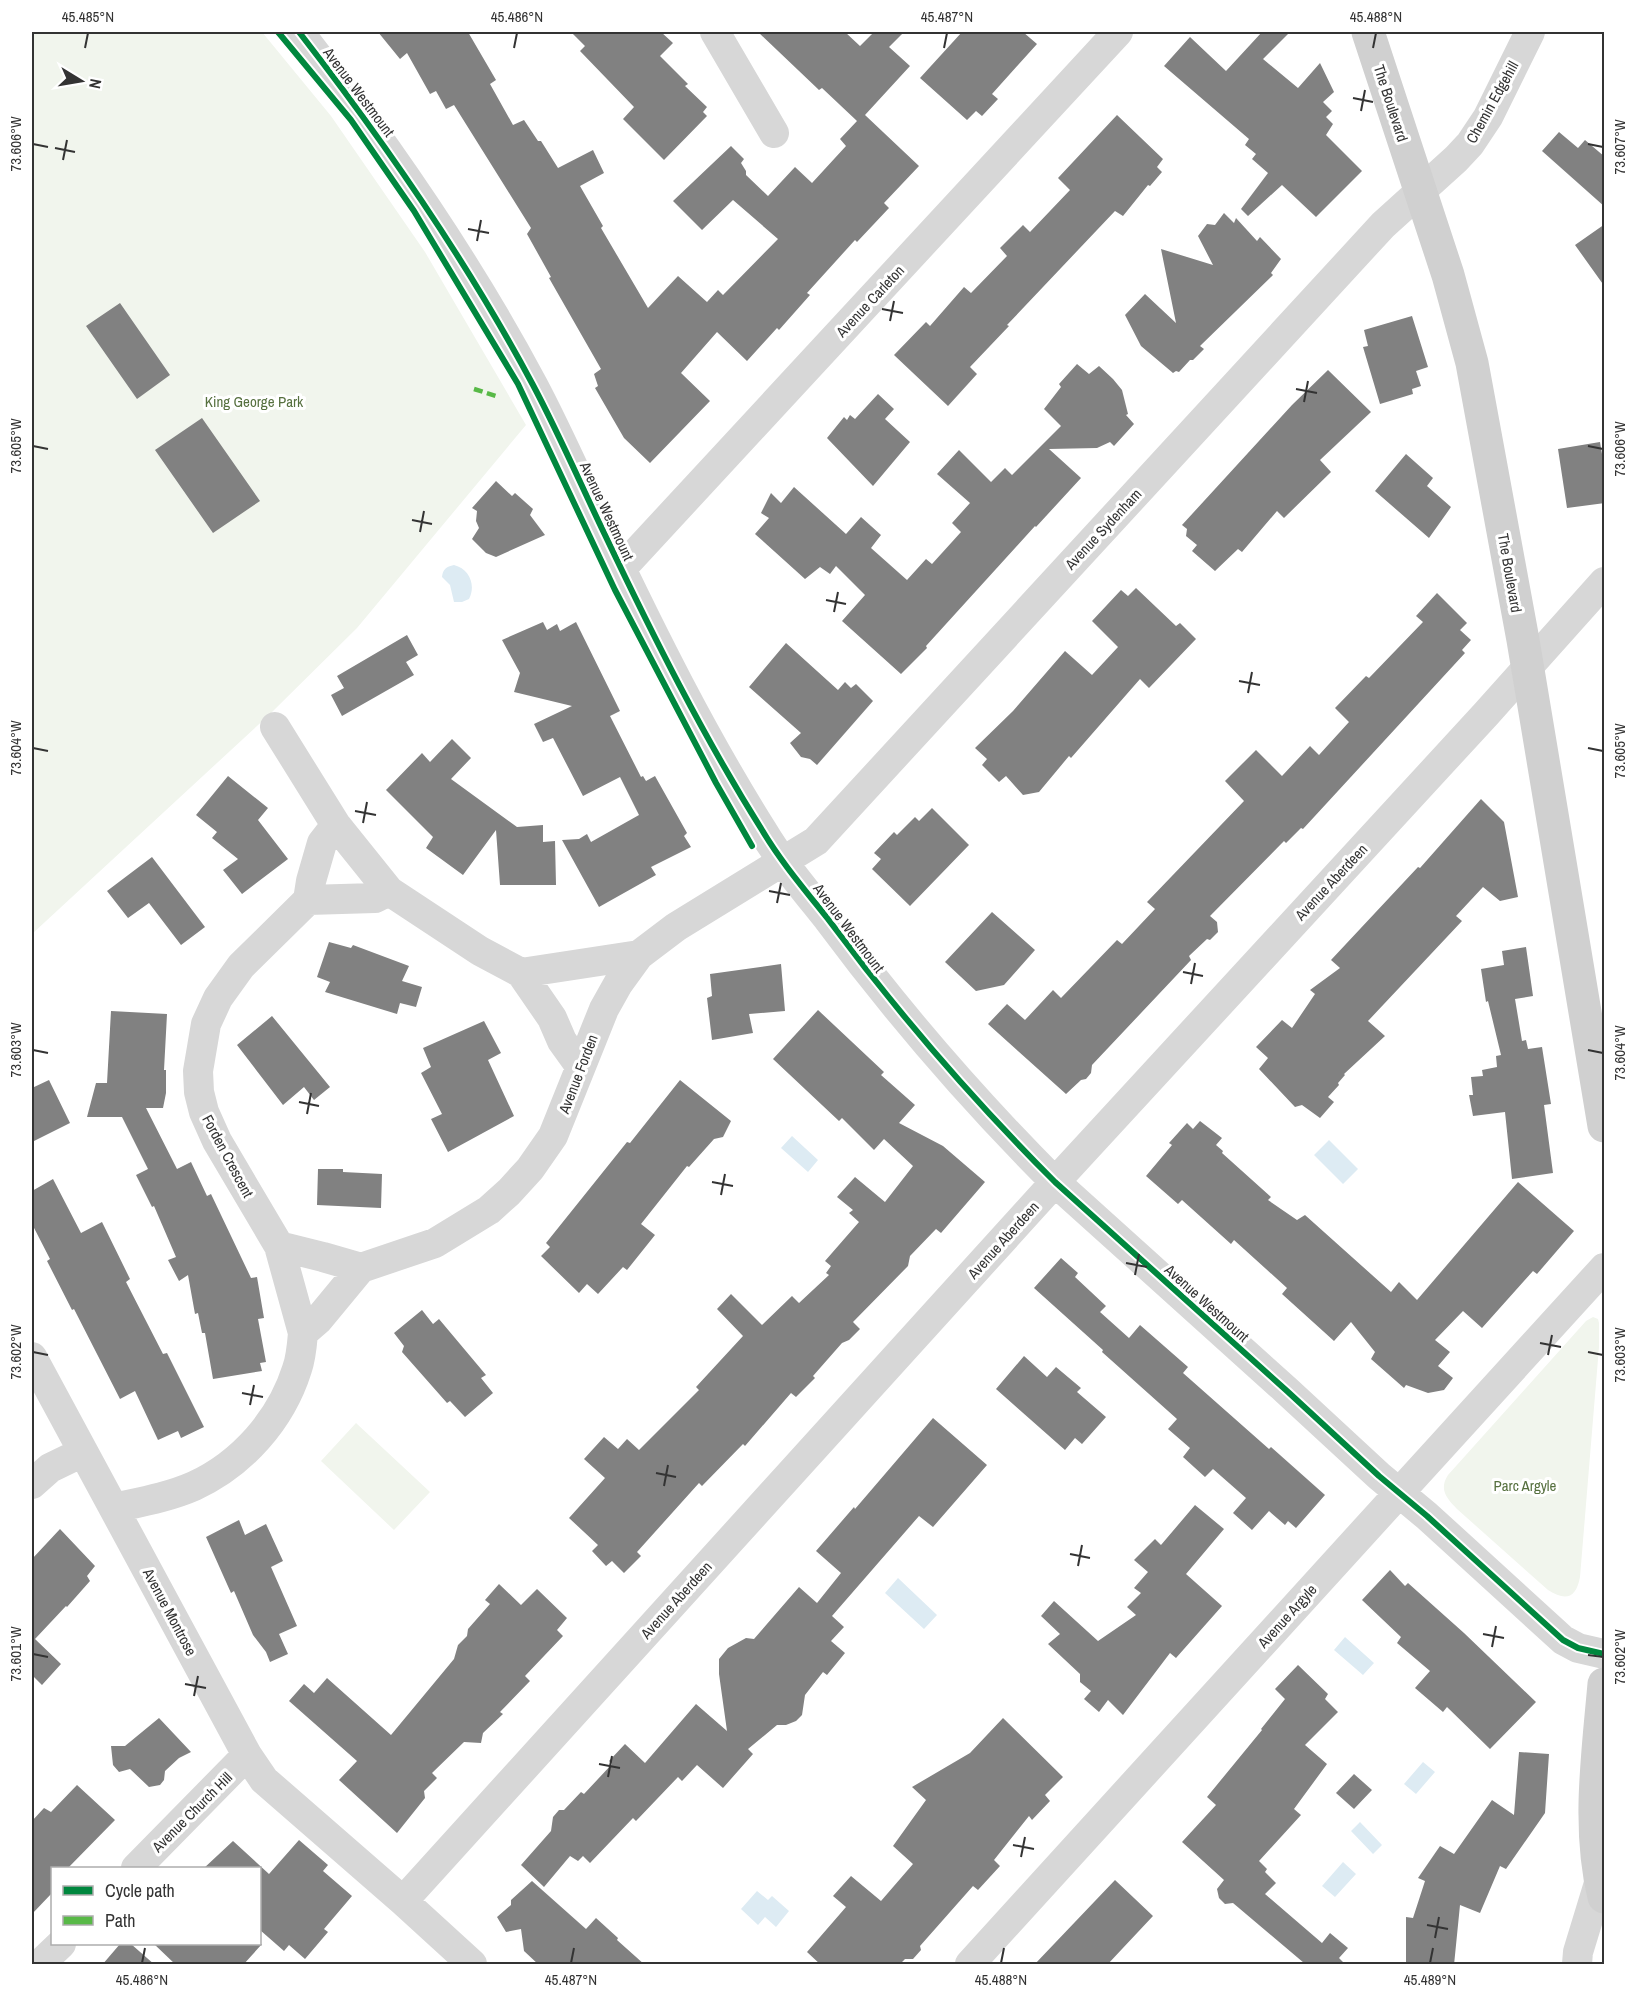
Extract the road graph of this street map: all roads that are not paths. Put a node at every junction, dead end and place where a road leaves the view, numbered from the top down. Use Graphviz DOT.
graph roads {
  1 [pos="299,32"];
  2 [pos="715,32"];
  3 [pos="1118,32"];
  4 [pos="1368,32"];
  5 [pos="1530,32"];
  6 [pos="774,133"];
  7 [pos="1421,191"];
  8 [pos="621,569"];
  9 [pos="1605,582"];
  10 [pos="1527,669"];
  11 [pos="275,727"];
  12 [pos="336,825"];
  13 [pos="782,862"];
  14 [pos="388,891"];
  15 [pos="308,900"];
  16 [pos="639,955"];
  17 [pos="521,972"];
  18 [pos="580,1066"];
  19 [pos="1605,1126"];
  20 [pos="1055,1182"];
  21 [pos="279,1246"];
  22 [pos="361,1268"];
  23 [pos="1605,1269"];
  24 [pos="303,1333"];
  25 [pos="32,1357"];
  26 [pos="83,1452"];
  27 [pos="32,1484"];
  28 [pos="1400,1493"];
  29 [pos="114,1508"];
  30 [pos="1605,1654"];
  31 [pos="1605,1684"];
  32 [pos="247,1755"];
  33 [pos="138,1867"];
  34 [pos="1602,1888"];
  35 [pos="403,1901"];
  36 [pos="60,1945"];
  37 [pos="40,1965"];
  38 [pos="472,1965"];
  39 [pos="970,1965"];
  40 [pos="1577,1965"];
  1 -- 8 [label="street, Avenue Westmount"];
  2 -- 6 [label="street"];
  3 -- 8 [label="street, Avenue Carleton"];
  4 -- 7 [label="main road, The Boulevard"];
  5 -- 7 [label="street, Chemin Edgehill"];
  7 -- 10 [label="main road, The Boulevard"];
  7 -- 13 [label="street, Avenue Sydenham"];
  8 -- 13 [label="street, Avenue Westmount"];
  9 -- 10 [label="street, Avenue Aberdeen"];
  10 -- 19 [label="main road, The Boulevard"];
  10 -- 20 [label="street, Avenue Aberdeen"];
  11 -- 12 [label="street"];
  12 -- 14 [label="street"];
  12 -- 15 [label="street"];
  13 -- 16 [label="street, Avenue Forden"];
  13 -- 20 [label="street, Avenue Westmount"];
  14 -- 15 [label="street"];
  14 -- 17 [label="street"];
  15 -- 21 [label="street, Forden Crescent"];
  16 -- 17 [label="street"];
  16 -- 18 [label="street, Avenue Forden"];
  17 -- 18 [label="street"];
  18 -- 22 [label="street, Avenue Forden"];
  20 -- 28 [label="street, Avenue Westmount"];
  20 -- 35 [label="street, Avenue Aberdeen"];
  21 -- 22 [label="street"];
  21 -- 24 [label="street, Forden Crescent"];
  22 -- 24 [label="street"];
  23 -- 28 [label="street, Avenue Argyle"];
  24 -- 29 [label="street"];
  25 -- 26 [label="street, Avenue Montrose"];
  26 -- 27 [label="street"];
  26 -- 29 [label="street, Avenue Montrose"];
  28 -- 30 [label="street, Avenue Westmount"];
  28 -- 39 [label="street, Avenue Argyle"];
  29 -- 32 [label="street, Avenue Montrose"];
  31 -- 34 [label="main road"];
  32 -- 33 [label="street, Avenue Church Hill"];
  32 -- 35 [label="street, Avenue Montrose"];
  34 -- 40 [label="street"];
  35 -- 38 [label="street, Avenue Montrose"];
  36 -- 37 [label="street"];
}
